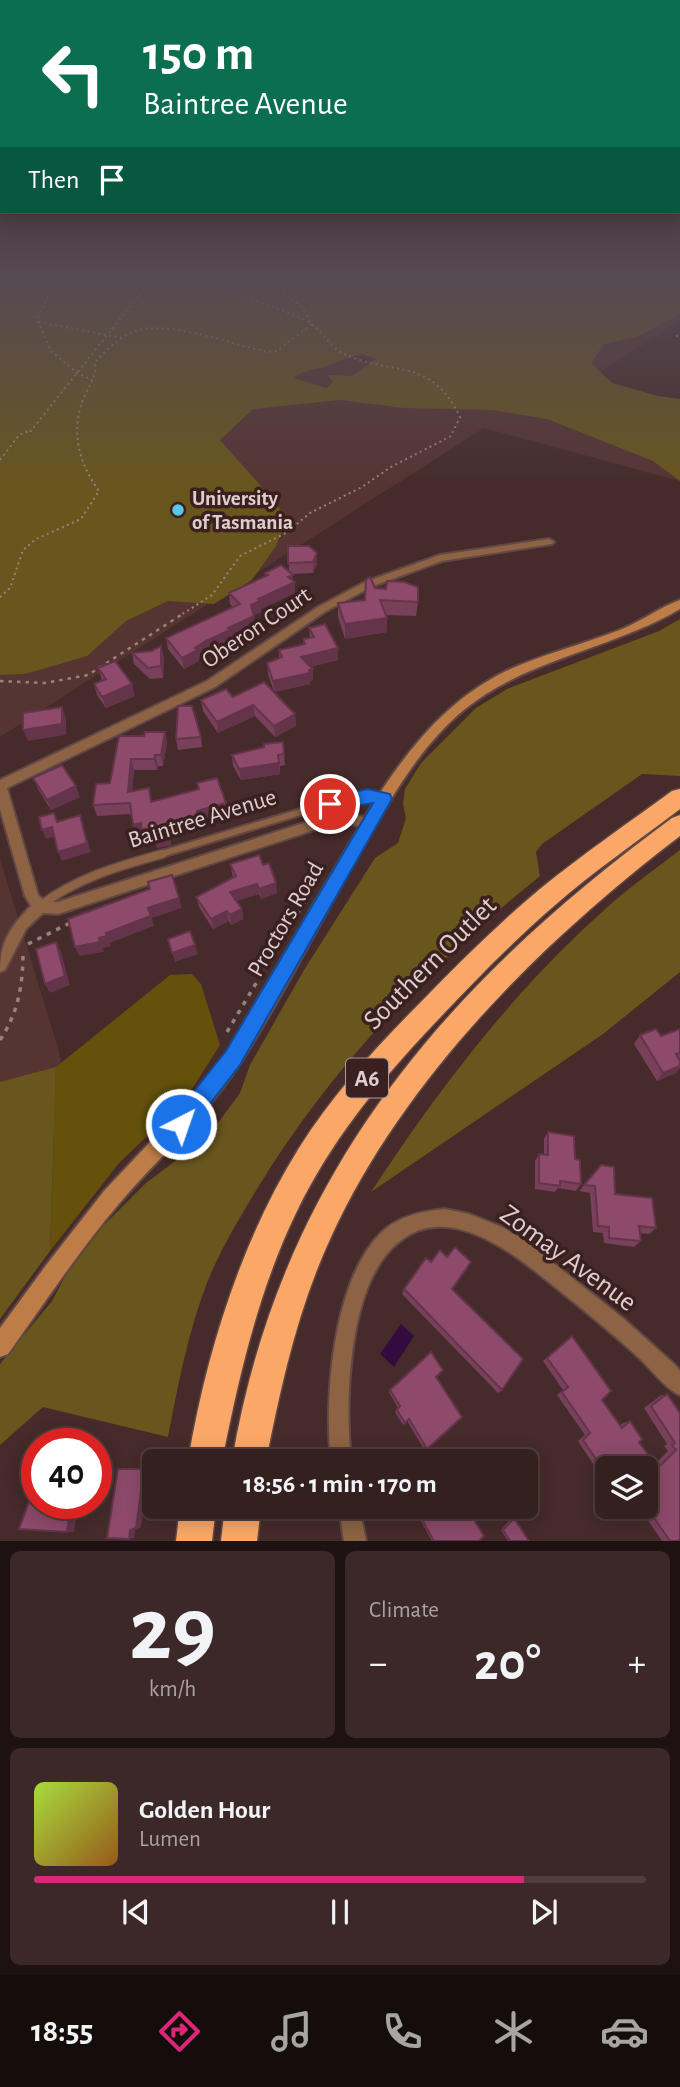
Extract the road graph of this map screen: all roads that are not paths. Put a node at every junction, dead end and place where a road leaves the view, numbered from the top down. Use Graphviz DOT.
graph roads {
  1 [pos="549,542"];
  2 [pos="680,604"];
  3 [pos="0,787"];
  4 [pos="680,797"];
  5 [pos="384,799"];
  6 [pos="369,824"];
  7 [pos="680,824"];
  8 [pos="40,906"];
  9 [pos="0,965"];
  10 [pos="0,1346"];
  11 [pos="680,1385"];
  12 [pos="208,1449"];
  13 [pos="252,1449"];
  14 [pos="340,1449"];
  15 [pos="197,1519"];
  16 [pos="242,1519"];
  17 [pos="351,1519"];
  18 [pos="194,1541"];
  19 [pos="239,1541"];
  20 [pos="355,1541"];
  1 -- 3 [label="street, Oberon Court"];
  2 -- 5 [label="street, Proctors Road"];
  3 -- 8 [label="street"];
  4 -- 12 [label="highway, Southern Outlet / A6"];
  5 -- 6 [label="street, Proctors Road"];
  5 -- 8 [label="lane, Baintree Avenue"];
  6 -- 8 [label="street, Baintree Avenue"];
  6 -- 10 [label="street, Proctors Road"];
  7 -- 13 [label="highway, A6"];
  8 -- 9 [label="street"];
  11 -- 14 [label="street, Zomay Avenue"];
  15 -- 18 [label="highway"];
  16 -- 19 [label="highway"];
  17 -- 20 [label="street"];
}
